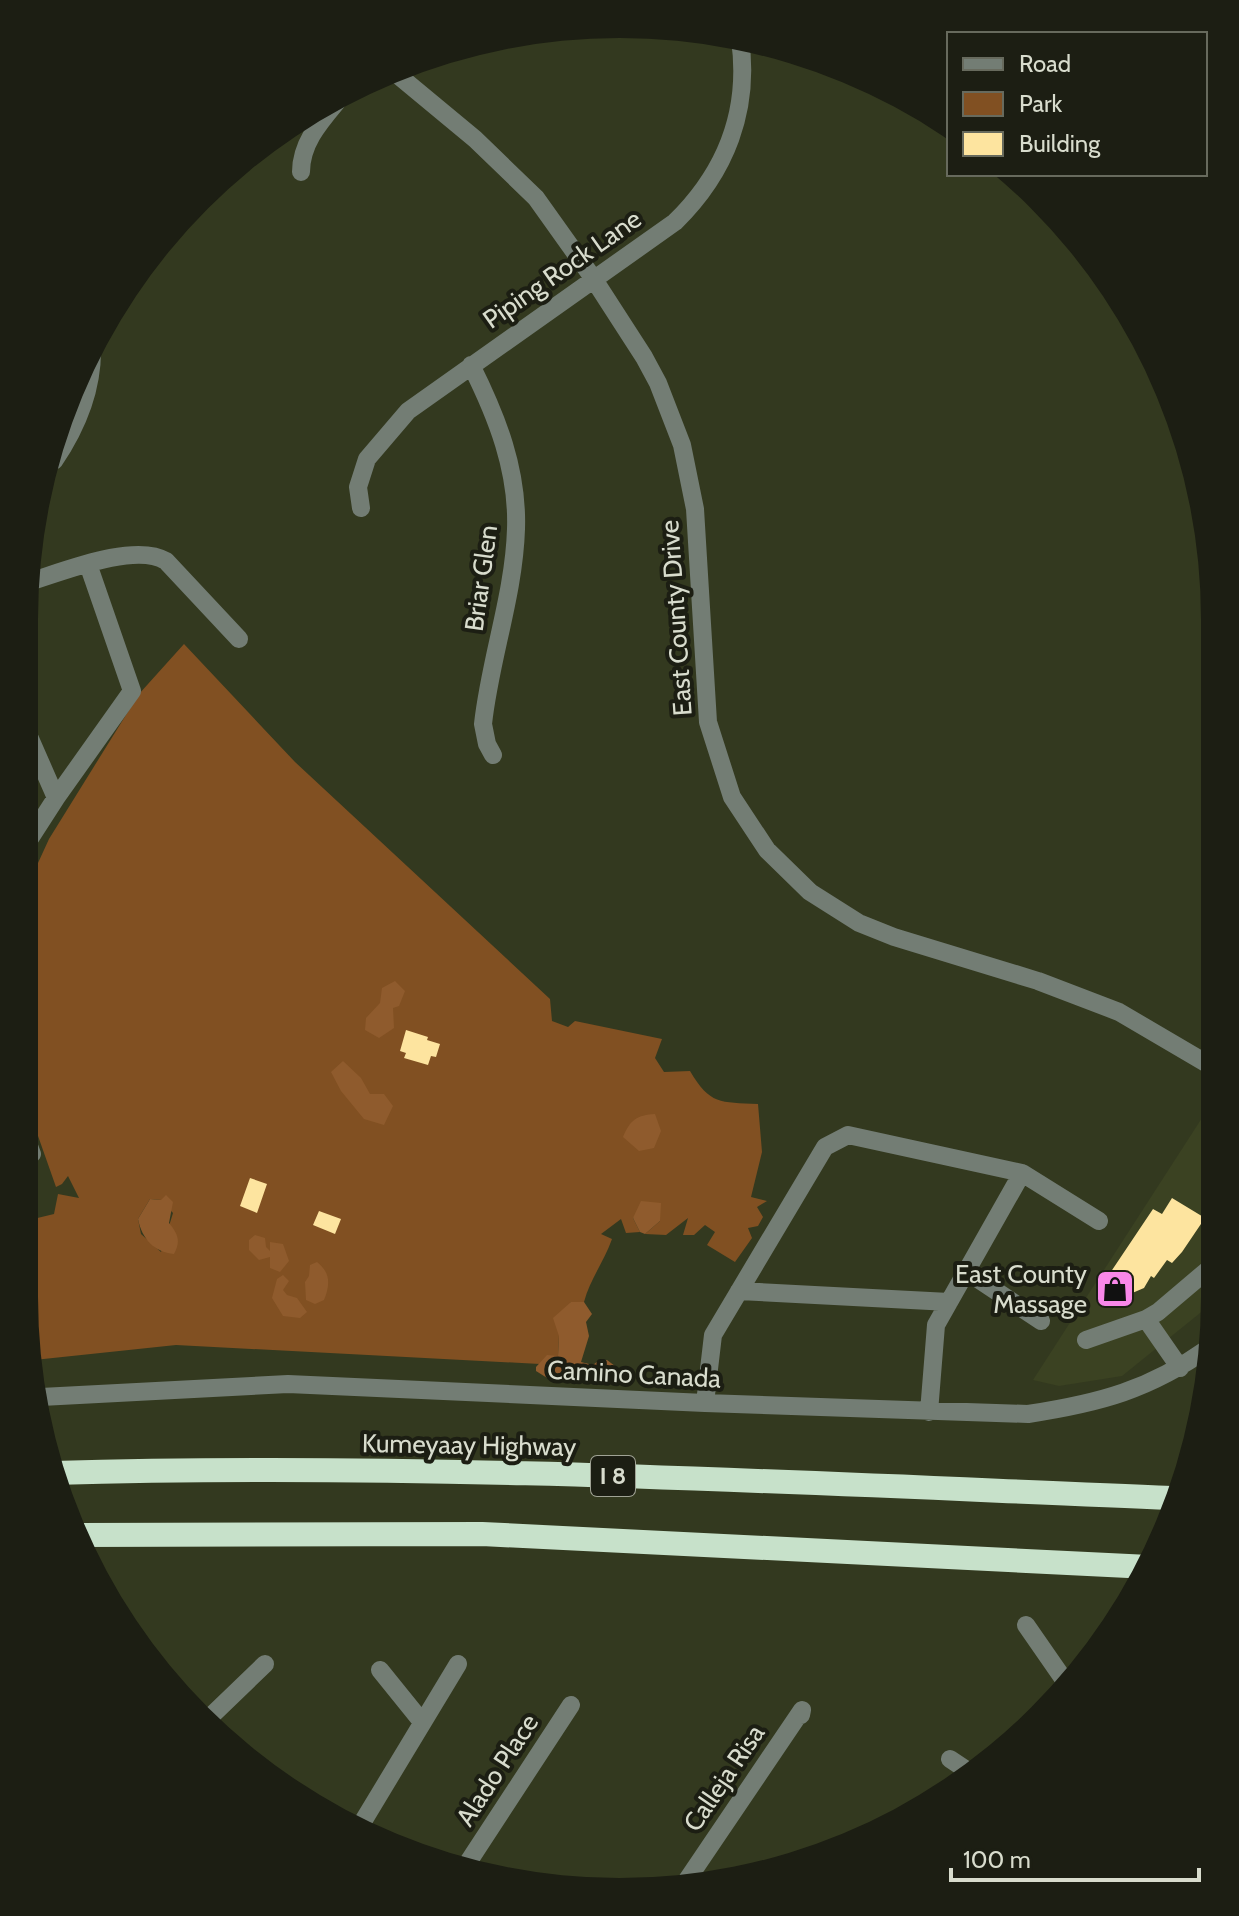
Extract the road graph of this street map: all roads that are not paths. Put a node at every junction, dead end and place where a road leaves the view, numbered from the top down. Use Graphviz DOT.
graph roads {
  1 [pos="741,51"];
  2 [pos="403,80"];
  3 [pos="325,119"];
  4 [pos="301,172"];
  5 [pos="593,278"];
  6 [pos="471,365"];
  7 [pos="88,384"];
  8 [pos="66,442"];
  9 [pos="361,508"];
  10 [pos="88,564"];
  11 [pos="39,579"];
  12 [pos="239,639"];
  13 [pos="493,755"];
  14 [pos="38,757"];
  15 [pos="56,798"];
  16 [pos="38,826"];
  17 [pos="1201,1060"];
  18 [pos="1022,1173"];
  19 [pos="1099,1221"];
  20 [pos="966,1271"];
  21 [pos="1201,1276"];
  22 [pos="739,1291"];
  23 [pos="949,1302"];
  24 [pos="1146,1319"];
  25 [pos="1041,1321"];
  26 [pos="1086,1340"];
  27 [pos="1198,1356"];
  28 [pos="1180,1368"];
  29 [pos="47,1397"];
  30 [pos="705,1403"];
  31 [pos="929,1412"];
  32 [pos="66,1473"];
  33 [pos="1165,1498"];
  34 [pos="89,1535"];
  35 [pos="1134,1566"];
  36 [pos="1026,1625"];
  37 [pos="265,1664"];
  38 [pos="458,1664"];
  39 [pos="380,1670"];
  40 [pos="1061,1675"];
  41 [pos="571,1705"];
  42 [pos="214,1713"];
  43 [pos="801,1715"];
  44 [pos="422,1722"];
  45 [pos="950,1759"];
  46 [pos="961,1767"];
  47 [pos="364,1819"];
  48 [pos="471,1858"];
  49 [pos="691,1873"];
  1 -- 5 [label="street, Piping Rock Lane"];
  2 -- 5 [label="street, East County Drive"];
  3 -- 4 [label="street"];
  5 -- 6 [label="street, Piping Rock Lane"];
  5 -- 17 [label="street, East County Drive"];
  6 -- 9 [label="street, Piping Rock Lane"];
  6 -- 13 [label="street, Briar Glen"];
  7 -- 8 [label="street"];
  10 -- 11 [label="street"];
  10 -- 12 [label="street"];
  10 -- 15 [label="street"];
  14 -- 15 [label="street"];
  15 -- 16 [label="street"];
  18 -- 19 [label="street"];
  18 -- 20 [label="street"];
  18 -- 22 [label="street"];
  20 -- 23 [label="street"];
  20 -- 25 [label="street"];
  21 -- 24 [label="street"];
  22 -- 23 [label="street"];
  22 -- 30 [label="street"];
  23 -- 31 [label="street"];
  24 -- 26 [label="street"];
  24 -- 28 [label="street"];
  27 -- 28 [label="street, Camino Canada"];
  28 -- 31 [label="street, Camino Canada"];
  29 -- 30 [label="street, Camino Canada"];
  30 -- 31 [label="street, Camino Canada"];
  32 -- 33 [label="highway, Kumeyaay Highway / I 8"];
  34 -- 35 [label="highway"];
  36 -- 40 [label="street"];
  37 -- 42 [label="street"];
  38 -- 44 [label="street"];
  39 -- 44 [label="street"];
  41 -- 48 [label="street, Alado Place"];
  43 -- 49 [label="street, Calleja Risa"];
  44 -- 47 [label="street"];
  45 -- 46 [label="street"];
}
